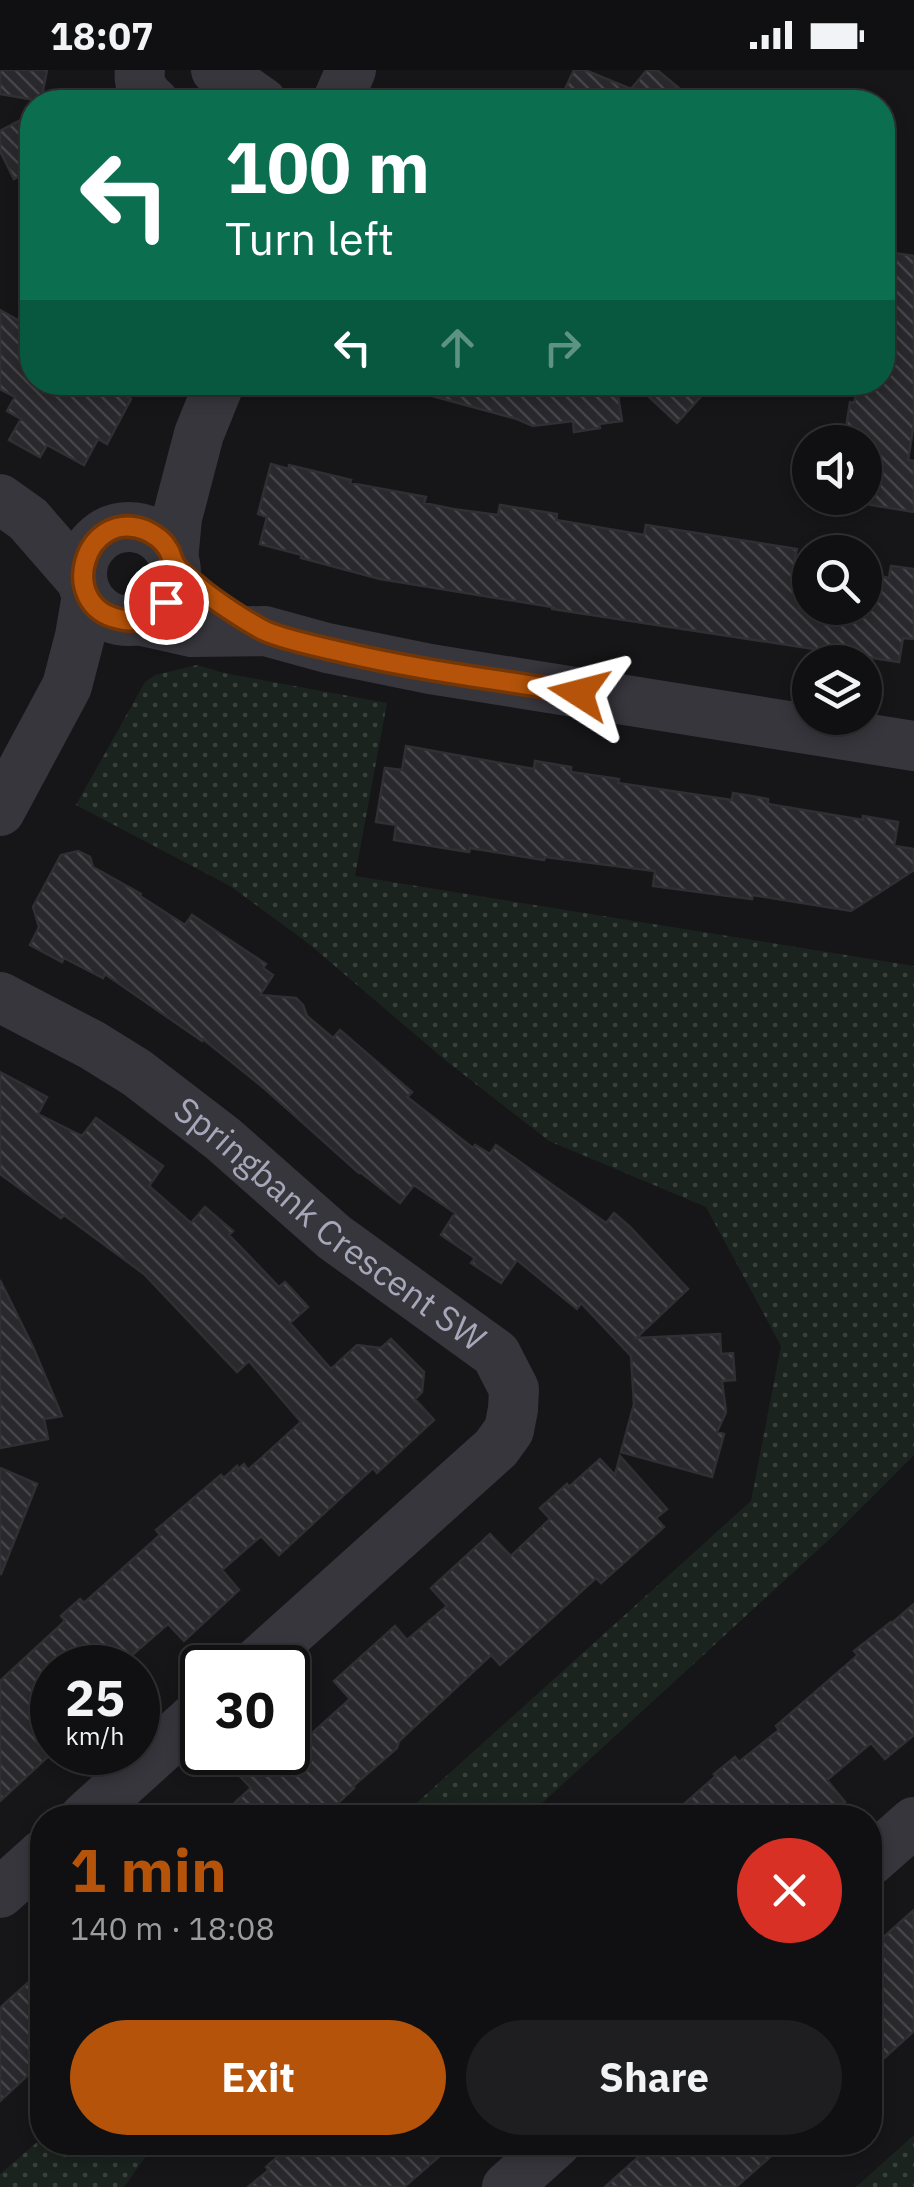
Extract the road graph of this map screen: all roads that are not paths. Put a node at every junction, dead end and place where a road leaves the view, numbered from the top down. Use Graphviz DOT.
graph roads {
  1 [pos="216,70"];
  2 [pos="245,90"];
  3 [pos="214,395"];
  4 [pos="198,434"];
  5 [pos="14,509"];
  6 [pos="120,528"];
  7 [pos="174,563"];
  8 [pos="84,588"];
  9 [pos="135,620"];
  10 [pos="265,631"];
  11 [pos="67,686"];
  12 [pos="914,746"];
  13 [pos="0,810"];
  14 [pos="0,997"];
  15 [pos="277,1645"];
  16 [pos="180,1731"];
  17 [pos="98,1805"];
  18 [pos="914,1822"];
  19 [pos="882,1850"];
  20 [pos="30,1866"];
  21 [pos="0,1893"];
  22 [pos="543,2155"];
  23 [pos="507,2187"];
  1 -- 2 [label="street"];
  3 -- 4 [label="street"];
  4 -- 6 [label="street"];
  4 -- 7 [label="street"];
  5 -- 6 [label="street"];
  5 -- 8 [label="street"];
  6 -- 7 [label="street"];
  6 -- 8 [label="street"];
  7 -- 9 [label="street"];
  7 -- 10 [label="street"];
  8 -- 9 [label="street"];
  8 -- 11 [label="street"];
  9 -- 10 [label="street"];
  9 -- 11 [label="street"];
  10 -- 12 [label="street"];
  11 -- 13 [label="street"];
  14 -- 15 [label="street, Springbank Crescent SW"];
  16 -- 17 [label="street"];
  18 -- 19 [label="street"];
  20 -- 21 [label="street"];
  22 -- 23 [label="street"];
}
